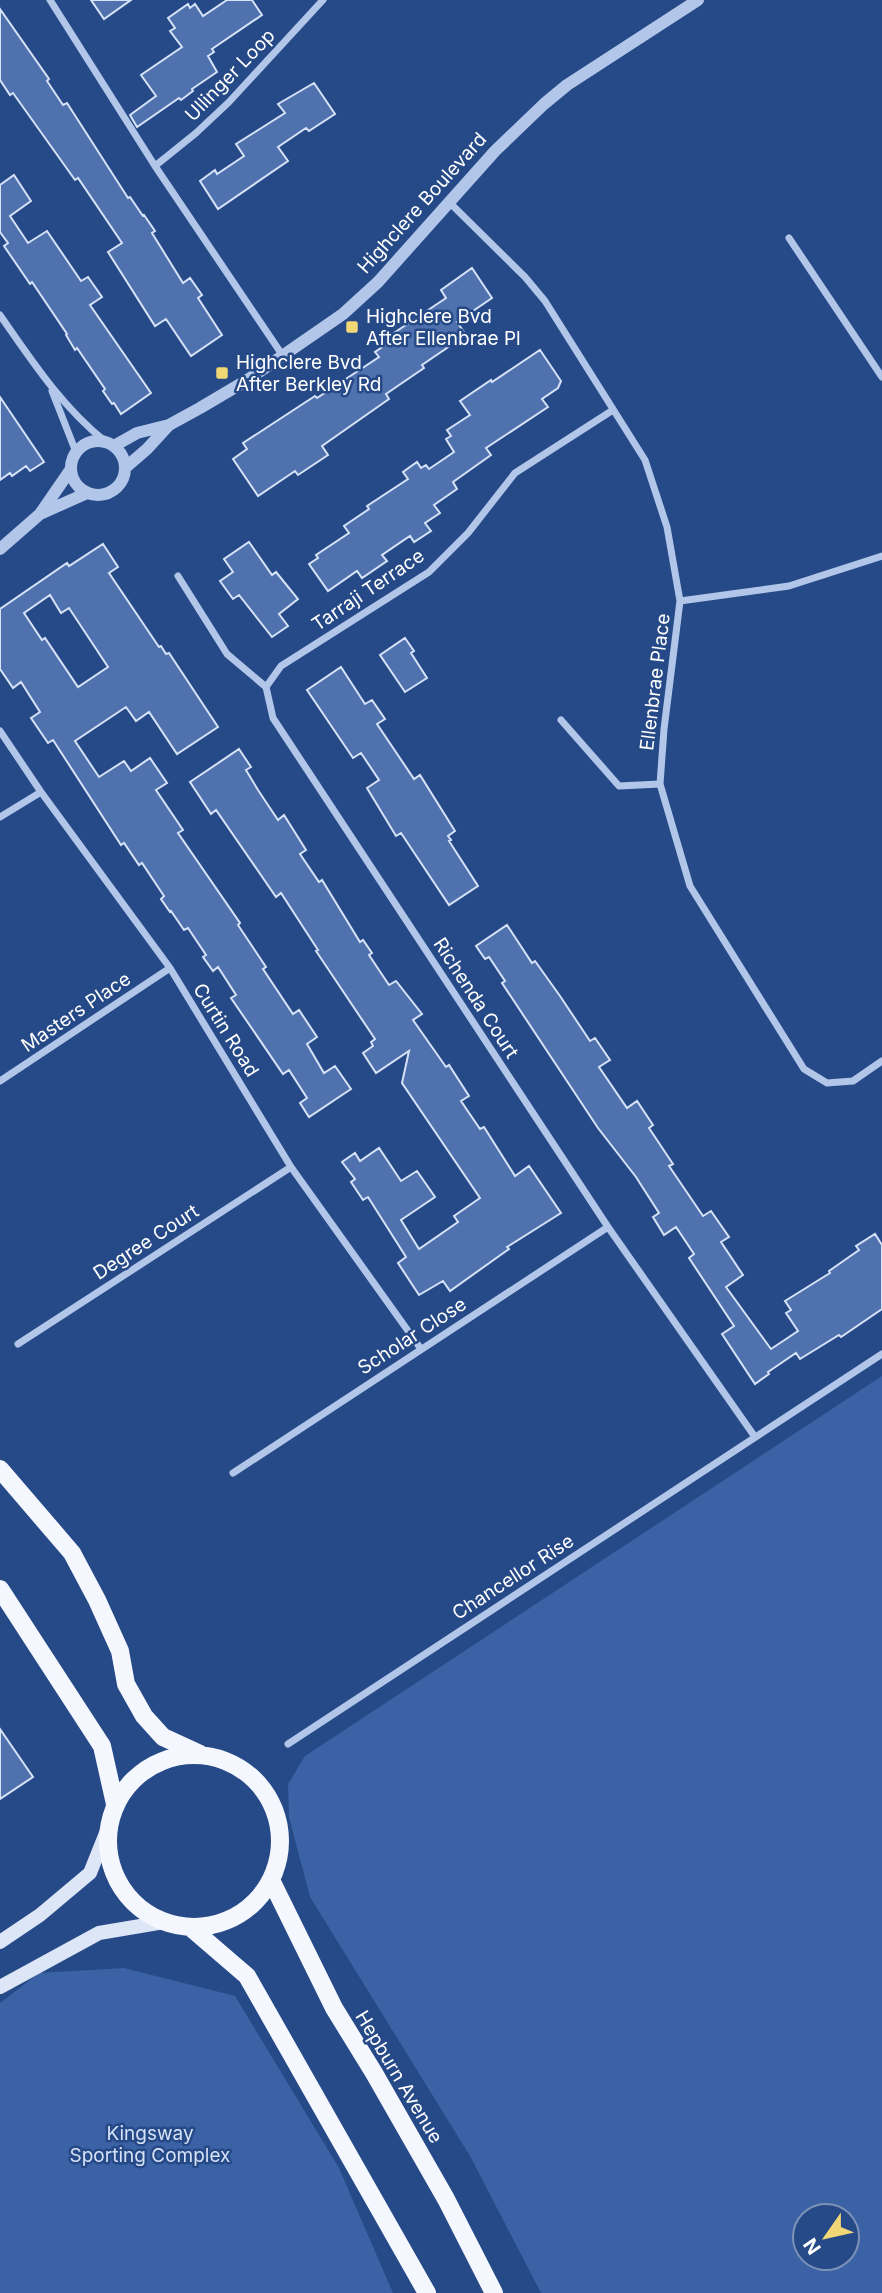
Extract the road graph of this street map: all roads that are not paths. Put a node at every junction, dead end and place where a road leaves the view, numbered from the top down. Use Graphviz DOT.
graph roads {
  1 [pos="50,0"];
  2 [pos="323,0"];
  3 [pos="698,0"];
  4 [pos="155,166"];
  5 [pos="450,203"];
  6 [pos="789,238"];
  7 [pos="0,316"];
  8 [pos="283,356"];
  9 [pos="882,377"];
  10 [pos="50,387"];
  11 [pos="613,410"];
  12 [pos="169,425"];
  13 [pos="110,444"];
  14 [pos="76,452"];
  15 [pos="125,468"];
  16 [pos="71,469"];
  17 [pos="88,493"];
  18 [pos="40,514"];
  19 [pos="0,549"];
  20 [pos="882,556"];
  21 [pos="178,576"];
  22 [pos="680,601"];
  23 [pos="266,687"];
  24 [pos="561,720"];
  25 [pos="0,731"];
  26 [pos="660,784"];
  27 [pos="41,792"];
  28 [pos="0,817"];
  29 [pos="170,968"];
  30 [pos="882,1061"];
  31 [pos="0,1081"];
  32 [pos="291,1167"];
  33 [pos="608,1227"];
  34 [pos="18,1344"];
  35 [pos="421,1349"];
  36 [pos="882,1354"];
  37 [pos="755,1437"];
  38 [pos="0,1469"];
  39 [pos="233,1473"];
  40 [pos="0,1589"];
  41 [pos="288,1744"];
  42 [pos="200,1754"];
  43 [pos="115,1804"];
  44 [pos="108,1828"];
  45 [pos="271,1880"];
  46 [pos="163,1922"];
  47 [pos="190,1927"];
  48 [pos="0,1942"];
  49 [pos="0,1987"];
  50 [pos="427,2293"];
  51 [pos="494,2293"];
  1 -- 4 [label="street"];
  2 -- 4 [label="street, Ullinger Loop"];
  3 -- 5 [label="street, Highclere Boulevard"];
  4 -- 8 [label="street"];
  5 -- 8 [label="street, Highclere Boulevard"];
  5 -- 11 [label="street, Ellenbrae Place"];
  6 -- 9 [label="street"];
  7 -- 10 [label="street"];
  8 -- 12 [label="street, Highclere Boulevard"];
  10 -- 13 [label="street"];
  10 -- 14 [label="street"];
  11 -- 22 [label="street, Ellenbrae Place"];
  11 -- 23 [label="street, Tarraji Terrace"];
  12 -- 13 [label="street, Highclere Boulevard"];
  12 -- 15 [label="street, Highclere Boulevard"];
  13 -- 14 [label="street, Highclere Boulevard"];
  13 -- 15 [label="street"];
  14 -- 16 [label="street, Highclere Boulevard"];
  15 -- 17 [label="street, Highclere Boulevard"];
  16 -- 17 [label="street"];
  16 -- 18 [label="street, Highclere Boulevard"];
  17 -- 18 [label="street, Highclere Boulevard"];
  18 -- 19 [label="street, Highclere Boulevard"];
  20 -- 22 [label="street"];
  21 -- 23 [label="street"];
  22 -- 26 [label="street, Ellenbrae Place"];
  23 -- 33 [label="street, Richenda Court"];
  24 -- 26 [label="street"];
  25 -- 27 [label="street, Curtin Road"];
  26 -- 30 [label="street, Ellenbrae Place"];
  27 -- 28 [label="street"];
  27 -- 29 [label="street, Curtin Road"];
  29 -- 31 [label="street, Masters Place"];
  29 -- 32 [label="street, Curtin Road"];
  32 -- 34 [label="street, Degree Court"];
  32 -- 35 [label="street, Curtin Road"];
  33 -- 35 [label="street, Scholar Close"];
  33 -- 37 [label="street, Richenda Court"];
  35 -- 39 [label="street, Scholar Close"];
  36 -- 37 [label="street, Chancellor Rise"];
  37 -- 41 [label="street, Chancellor Rise"];
  38 -- 42 [label="main road"];
  40 -- 43 [label="main road"];
  42 -- 43 [label="main road"];
  42 -- 45 [label="main road"];
  43 -- 44 [label="main road"];
  44 -- 46 [label="main road"];
  44 -- 48 [label="main road"];
  45 -- 47 [label="main road"];
  45 -- 51 [label="main road, Hepburn Avenue"];
  46 -- 47 [label="main road"];
  46 -- 49 [label="main road"];
  47 -- 50 [label="main road"];
}
